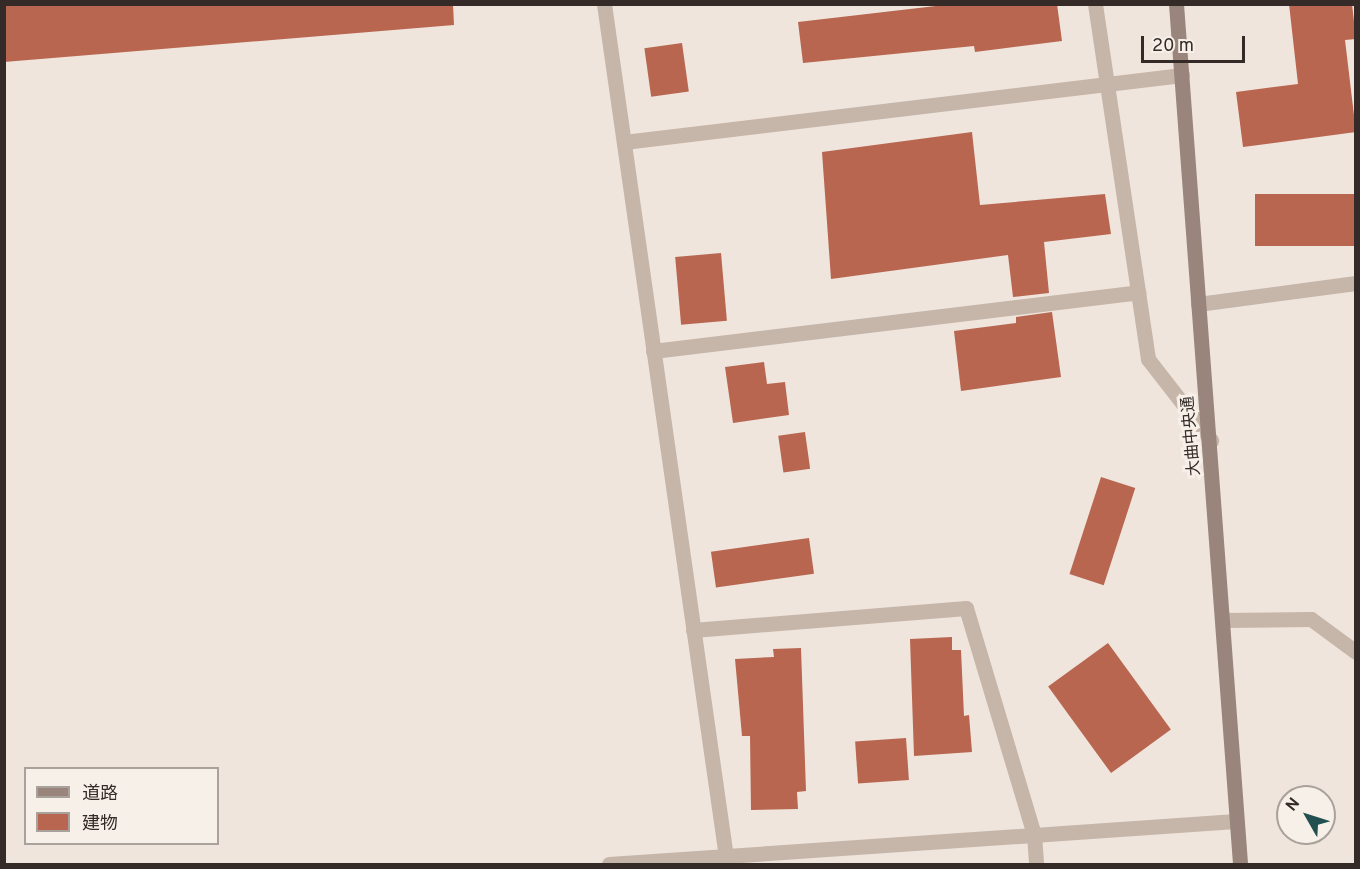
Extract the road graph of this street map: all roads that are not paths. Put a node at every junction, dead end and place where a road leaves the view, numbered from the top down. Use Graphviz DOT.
graph roads {
  1 [pos="604,4"];
  2 [pos="1095,4"];
  3 [pos="1176,4"];
  4 [pos="1182,75"];
  5 [pos="1107,84"];
  6 [pos="624,142"];
  7 [pos="1356,283"];
  8 [pos="1138,292"];
  9 [pos="1198,304"];
  10 [pos="653,351"];
  11 [pos="1211,440"];
  12 [pos="1223,620"];
  13 [pos="693,630"];
  14 [pos="1356,652"];
  15 [pos="1236,821"];
  16 [pos="1034,834"];
  17 [pos="726,859"];
  18 [pos="609,864"];
  19 [pos="1036,864"];
  20 [pos="1240,864"];
  1 -- 6 [label="street"];
  2 -- 5 [label="street"];
  3 -- 4 [label="main road, 大曲中央通"];
  4 -- 5 [label="street"];
  4 -- 9 [label="main road, 大曲中央通"];
  5 -- 6 [label="street"];
  5 -- 8 [label="street"];
  6 -- 10 [label="street"];
  7 -- 9 [label="street"];
  8 -- 10 [label="street"];
  8 -- 11 [label="street"];
  9 -- 11 [label="main road, 大曲中央通"];
  10 -- 13 [label="street"];
  11 -- 12 [label="main road, 大曲中央通"];
  12 -- 14 [label="street"];
  12 -- 15 [label="main road, 大曲中央通"];
  13 -- 16 [label="street"];
  13 -- 17 [label="street"];
  15 -- 16 [label="street"];
  15 -- 20 [label="main road, 大曲中央通"];
  16 -- 17 [label="street"];
  16 -- 19 [label="street"];
  17 -- 18 [label="street"];
}
